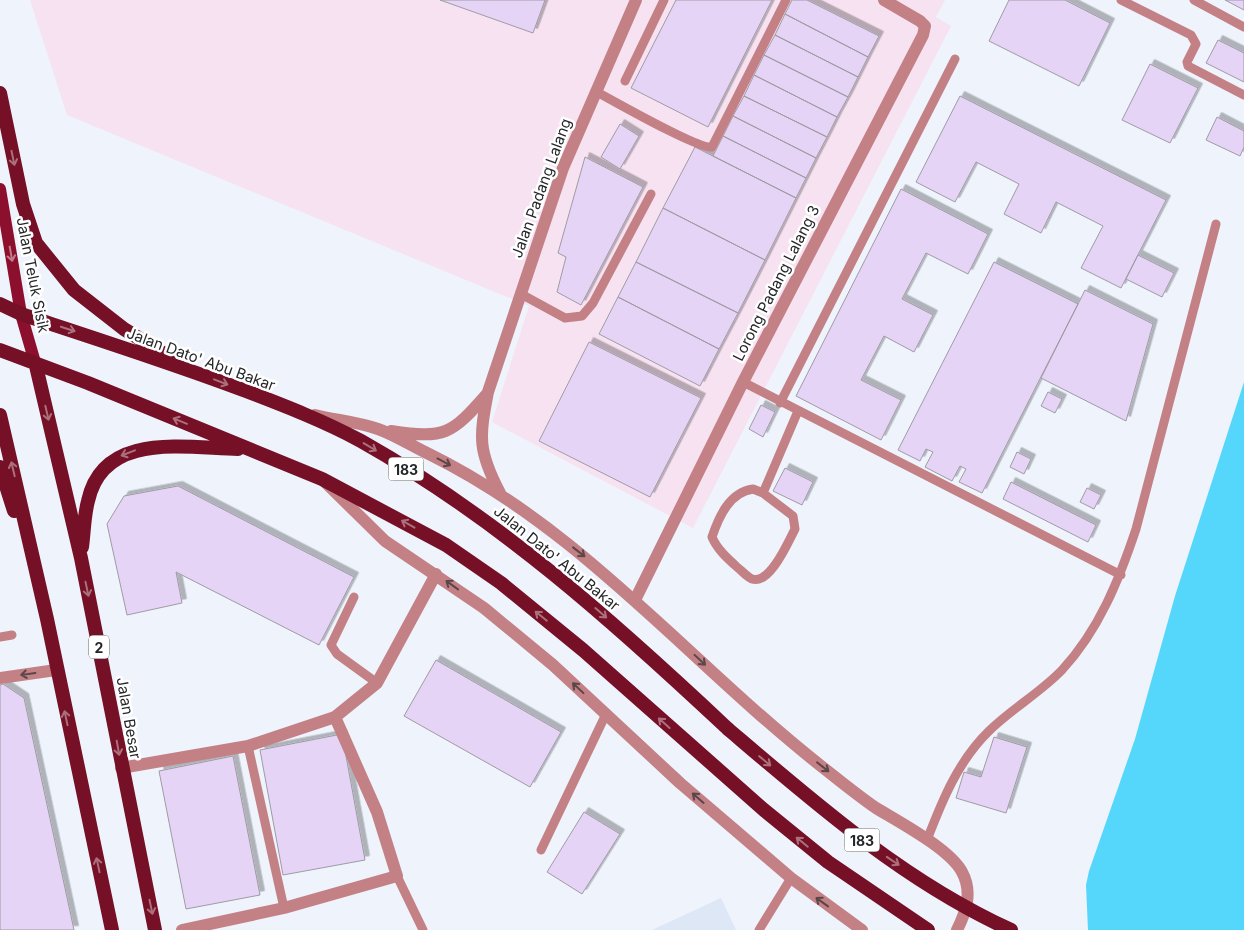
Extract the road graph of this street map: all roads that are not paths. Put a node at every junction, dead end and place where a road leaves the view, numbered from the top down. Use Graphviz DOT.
graph roads {
  1 [pos="636,0"];
  2 [pos="664,0"];
  3 [pos="786,0"];
  4 [pos="884,0"];
  5 [pos="1121,0"];
  6 [pos="1194,0"];
  7 [pos="1244,27"];
  8 [pos="955,59"];
  9 [pos="625,81"];
  10 [pos="595,91"];
  11 [pos="0,93"];
  12 [pos="1244,95"];
  13 [pos="0,189"];
  14 [pos="652,194"];
  15 [pos="1216,224"];
  16 [pos="521,294"];
  17 [pos="0,304"];
  18 [pos="21,314"];
  19 [pos="0,350"];
  20 [pos="36,366"];
  21 [pos="190,370"];
  22 [pos="743,382"];
  23 [pos="488,392"];
  24 [pos="780,403"];
  25 [pos="798,411"];
  26 [pos="300,412"];
  27 [pos="0,415"];
  28 [pos="378,429"];
  29 [pos="246,449"];
  30 [pos="0,467"];
  31 [pos="322,479"];
  32 [pos="500,493"];
  33 [pos="763,493"];
  34 [pos="81,558"];
  35 [pos="436,574"];
  36 [pos="1121,575"];
  37 [pos="354,597"];
  38 [pos="634,600"];
  39 [pos="47,619"];
  40 [pos="12,635"];
  41 [pos="0,637"];
  42 [pos="56,670"];
  43 [pos="0,678"];
  44 [pos="377,683"];
  45 [pos="606,714"];
  46 [pos="335,717"];
  47 [pos="248,746"];
  48 [pos="121,768"];
  49 [pos="927,840"];
  50 [pos="541,850"];
  51 [pos="397,876"];
  52 [pos="791,878"];
  53 [pos="284,908"];
  54 [pos="112,930"];
  55 [pos="155,930"];
  56 [pos="182,930"];
  57 [pos="423,930"];
  58 [pos="759,930"];
  59 [pos="862,930"];
  60 [pos="928,930"];
  61 [pos="957,930"];
  62 [pos="1011,930"];
  1 -- 10 [label="street, Jalan Padang Lalang"];
  2 -- 9 [label="lane"];
  3 -- 10 [label="lane"];
  4 -- 22 [label="street, Lorong Padang Lalang 3"];
  5 -- 12 [label="lane"];
  6 -- 7 [label="lane"];
  8 -- 24 [label="lane"];
  10 -- 16 [label="street, Jalan Padang Lalang"];
  11 -- 21 [label="highway, one-way"];
  13 -- 18 [label="main road, Jalan Teluk Sisik, one-way"];
  14 -- 16 [label="lane"];
  15 -- 36 [label="lane"];
  16 -- 23 [label="street, Jalan Padang Lalang"];
  17 -- 18 [label="highway, Jalan Dato' Abu Bakar"];
  18 -- 20 [label="main road, Jalan Teluk Sisik"];
  18 -- 21 [label="highway, Jalan Dato' Abu Bakar / 183, one-way"];
  19 -- 20 [label="highway"];
  29 -- 20 [label="highway, 183, one-way"];
  20 -- 34 [label="highway, Jalan Besar / 2, one-way"];
  21 -- 26 [label="highway, Jalan Dato' Abu Bakar / 183, one-way"];
  22 -- 24 [label="lane"];
  22 -- 38 [label="street, Lorong Padang Lalang 3"];
  23 -- 28 [label="street"];
  23 -- 32 [label="street, Jalan Padang Lalang"];
  24 -- 25 [label="lane"];
  25 -- 33 [label="lane"];
  25 -- 36 [label="lane"];
  26 -- 28 [label="street"];
  26 -- 62 [label="highway, Jalan Dato' Abu Bakar / 183, one-way, bridge"];
  39 -- 27 [label="highway, one-way"];
  28 -- 32 [label="street, one-way"];
  29 -- 31 [label="highway, 183"];
  29 -- 34 [label="highway, one-way"];
  30 -- 39 [label="highway"];
  31 -- 35 [label="street"];
  60 -- 31 [label="highway, 183, one-way"];
  32 -- 38 [label="street, one-way"];
  33 -- 33 [label="lane"];
  34 -- 48 [label="highway, Jalan Besar / 2, one-way"];
  35 -- 44 [label="street"];
  45 -- 35 [label="street, one-way"];
  36 -- 49 [label="lane"];
  37 -- 44 [label="lane"];
  38 -- 49 [label="street, one-way"];
  39 -- 42 [label="highway"];
  40 -- 41 [label="lane"];
  42 -- 43 [label="street, one-way"];
  54 -- 42 [label="highway, one-way"];
  44 -- 46 [label="street"];
  45 -- 50 [label="lane"];
  52 -- 45 [label="street, one-way"];
  46 -- 47 [label="street"];
  46 -- 51 [label="street"];
  47 -- 48 [label="street"];
  47 -- 53 [label="lane"];
  48 -- 55 [label="highway, Jalan Besar / 2, one-way"];
  49 -- 61 [label="street"];
  51 -- 53 [label="street"];
  51 -- 57 [label="lane"];
  52 -- 58 [label="lane"];
  59 -- 52 [label="street, one-way"];
  53 -- 56 [label="street"];
}
